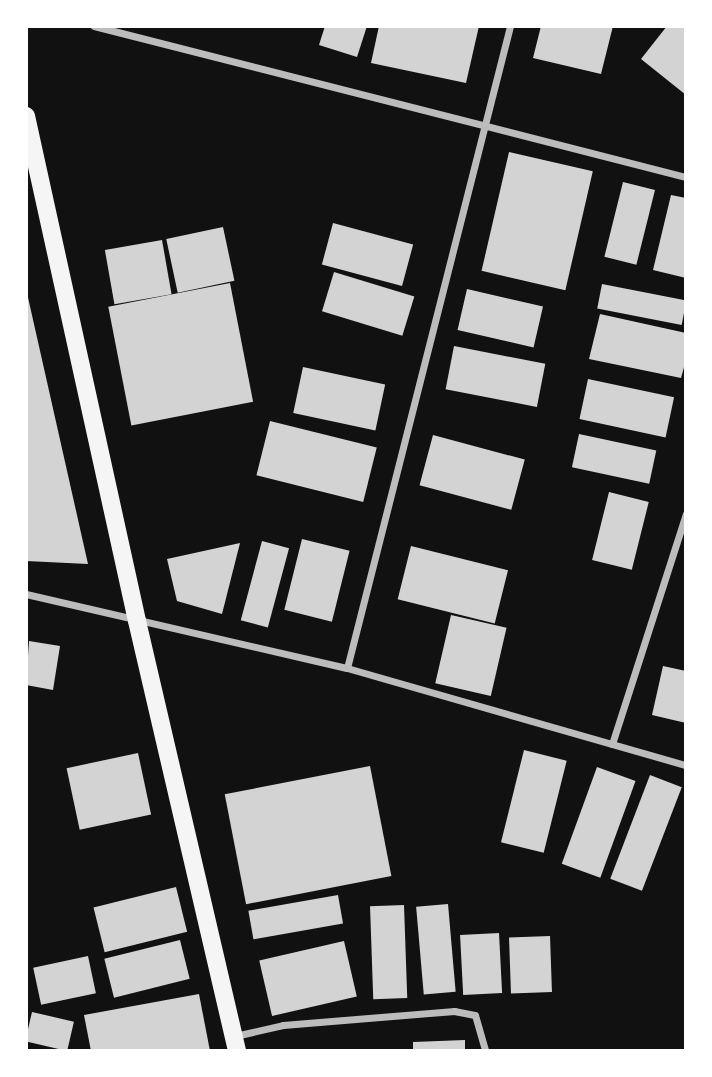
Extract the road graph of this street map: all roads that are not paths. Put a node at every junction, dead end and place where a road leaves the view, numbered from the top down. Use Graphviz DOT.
graph roads {
  1 [pos="94,26"];
  2 [pos="510,26"];
  3 [pos="26,116"];
  4 [pos="486,125"];
  5 [pos="686,177"];
  6 [pos="686,514"];
  7 [pos="26,594"];
  8 [pos="137,621"];
  9 [pos="347,668"];
  10 [pos="612,744"];
  11 [pos="686,765"];
  12 [pos="236,1043"];
  13 [pos="485,1051"];
  1 -- 4 [label="street"];
  2 -- 4 [label="street"];
  3 -- 8 [label="main road"];
  4 -- 5 [label="street"];
  4 -- 9 [label="street"];
  6 -- 10 [label="street"];
  7 -- 8 [label="street"];
  8 -- 9 [label="street"];
  8 -- 12 [label="main road"];
  9 -- 10 [label="street"];
  10 -- 11 [label="street"];
  12 -- 13 [label="street"];
}
